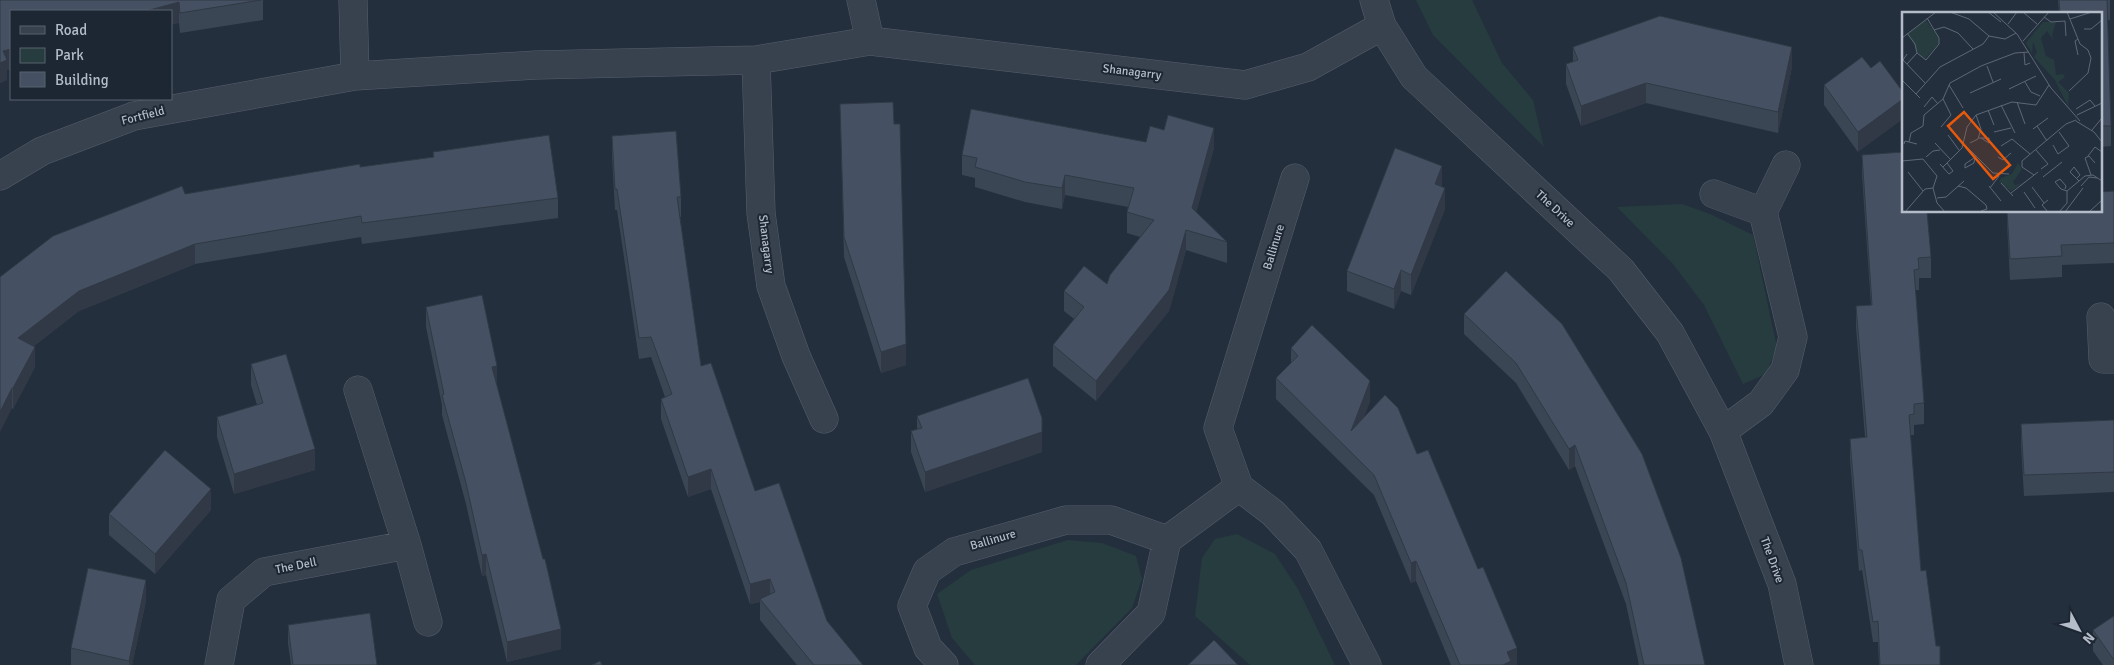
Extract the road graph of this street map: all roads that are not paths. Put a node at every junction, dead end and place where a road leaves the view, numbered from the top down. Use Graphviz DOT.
graph roads {
  1 [pos="353,0"];
  2 [pos="861,0"];
  3 [pos="1374,0"];
  4 [pos="1382,26"];
  5 [pos="870,41"];
  6 [pos="756,60"];
  7 [pos="536,65"];
  8 [pos="355,76"];
  9 [pos="1786,165"];
  10 [pos="0,176"];
  11 [pos="1294,178"];
  12 [pos="1714,194"];
  13 [pos="1763,212"];
  14 [pos="2101,317"];
  15 [pos="2114,359"];
  16 [pos="358,390"];
  17 [pos="824,419"];
  18 [pos="1723,431"];
  19 [pos="1239,487"];
  20 [pos="1167,540"];
  21 [pos="407,545"];
  22 [pos="428,622"];
  23 [pos="219,665"];
  24 [pos="944,665"];
  25 [pos="1100,665"];
  26 [pos="1366,665"];
  27 [pos="1799,665"];
  1 -- 8 [label="street"];
  2 -- 5 [label="street"];
  3 -- 4 [label="street, The Drive"];
  4 -- 5 [label="street, Shanagarry"];
  4 -- 18 [label="street, The Drive"];
  5 -- 6 [label="street, Shanagarry"];
  6 -- 7 [label="street, Shanagarry"];
  6 -- 17 [label="street, Shanagarry"];
  7 -- 8 [label="street, Fortfield"];
  8 -- 10 [label="street, Fortfield"];
  9 -- 13 [label="street"];
  11 -- 19 [label="street, Ballinure"];
  12 -- 13 [label="street"];
  13 -- 18 [label="street"];
  14 -- 15 [label="street"];
  16 -- 21 [label="street"];
  18 -- 27 [label="street, The Drive"];
  19 -- 20 [label="street"];
  19 -- 26 [label="street"];
  20 -- 24 [label="street, Ballinure"];
  20 -- 25 [label="street"];
  21 -- 22 [label="street"];
  21 -- 23 [label="street, The Dell"];
}
